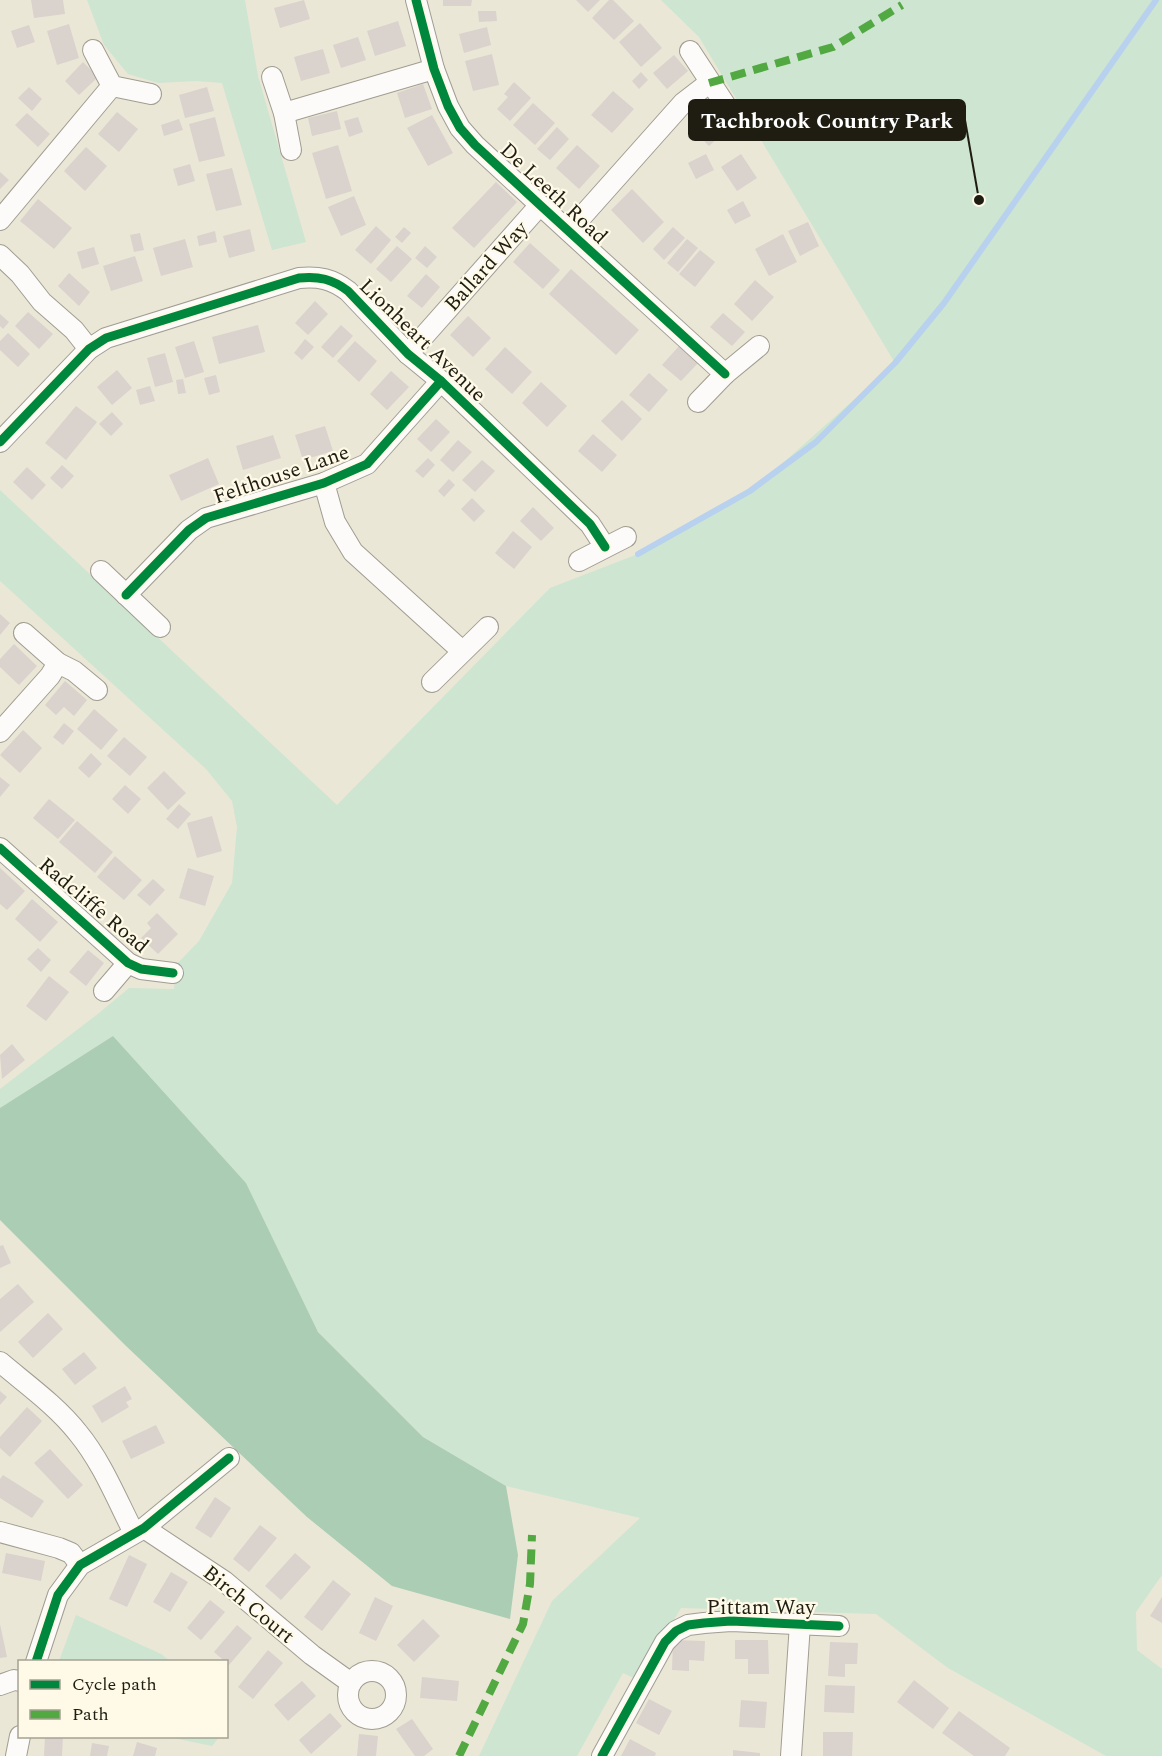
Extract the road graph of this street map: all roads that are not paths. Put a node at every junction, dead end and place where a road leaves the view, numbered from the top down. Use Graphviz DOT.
graph roads {
  1 [pos="416,0"];
  2 [pos="93,50"];
  3 [pos="690,51"];
  4 [pos="434,69"];
  5 [pos="272,77"];
  6 [pos="709,83"];
  7 [pos="112,86"];
  8 [pos="151,94"];
  9 [pos="730,112"];
  10 [pos="284,113"];
  11 [pos="291,150"];
  12 [pos="540,205"];
  13 [pos="0,220"];
  14 [pos="569,231"];
  15 [pos="0,255"];
  16 [pos="759,346"];
  17 [pos="89,349"];
  18 [pos="408,354"];
  19 [pos="725,374"];
  20 [pos="441,381"];
  21 [pos="698,402"];
  22 [pos="0,442"];
  23 [pos="324,483"];
  24 [pos="626,537"];
  25 [pos="605,547"];
  26 [pos="579,561"];
  27 [pos="101,571"];
  28 [pos="126,595"];
  29 [pos="160,627"];
  30 [pos="488,627"];
  31 [pos="24,633"];
  32 [pos="462,651"];
  33 [pos="58,663"];
  34 [pos="432,682"];
  35 [pos="96,690"];
  36 [pos="0,732"];
  37 [pos="0,848"];
  38 [pos="128,963"];
  39 [pos="173,973"];
  40 [pos="104,991"];
  41 [pos="0,1362"];
  42 [pos="229,1458"];
  43 [pos="139,1531"];
  44 [pos="0,1532"];
  45 [pos="80,1565"];
  46 [pos="800,1624"];
  47 [pos="839,1626"];
  48 [pos="37,1660"];
  49 [pos="18,1681"];
  50 [pos="351,1683"];
  51 [pos="0,1685"];
  52 [pos="20,1738"];
  53 [pos="16,1756"];
  54 [pos="602,1756"];
  55 [pos="791,1756"];
  1 -- 4 [label="street, De Leeth Road"];
  2 -- 7 [label="street"];
  3 -- 6 [label="street"];
  4 -- 10 [label="street"];
  4 -- 12 [label="street, De Leeth Road"];
  5 -- 10 [label="street"];
  6 -- 9 [label="street"];
  6 -- 14 [label="street"];
  7 -- 8 [label="street"];
  7 -- 13 [label="street"];
  10 -- 11 [label="street"];
  12 -- 14 [label="street, De Leeth Road"];
  12 -- 18 [label="street, Ballard Way"];
  14 -- 19 [label="street, De Leeth Road"];
  15 -- 17 [label="street"];
  16 -- 19 [label="street"];
  17 -- 18 [label="street, Lionheart Avenue"];
  17 -- 22 [label="street, Lionheart Avenue"];
  18 -- 20 [label="street, Lionheart Avenue"];
  19 -- 21 [label="street"];
  20 -- 23 [label="street, Felthouse Lane"];
  20 -- 25 [label="street, Lionheart Avenue"];
  23 -- 28 [label="street, Felthouse Lane"];
  23 -- 32 [label="street"];
  24 -- 25 [label="street"];
  25 -- 26 [label="street"];
  27 -- 28 [label="street"];
  28 -- 29 [label="street"];
  30 -- 32 [label="street"];
  31 -- 33 [label="street"];
  32 -- 34 [label="street"];
  33 -- 35 [label="street"];
  33 -- 36 [label="street"];
  37 -- 38 [label="street, Radcliffe Road"];
  38 -- 39 [label="street, Radcliffe Road"];
  38 -- 40 [label="street"];
  41 -- 43 [label="street"];
  42 -- 43 [label="street"];
  43 -- 45 [label="street"];
  43 -- 50 [label="street, Birch Court"];
  44 -- 45 [label="street"];
  45 -- 48 [label="street"];
  46 -- 47 [label="street, Pittam Way"];
  46 -- 54 [label="street, Pittam Way"];
  46 -- 55 [label="street, Pittam Way"];
  49 -- 51 [label="street"];
  52 -- 53 [label="street"];
}
